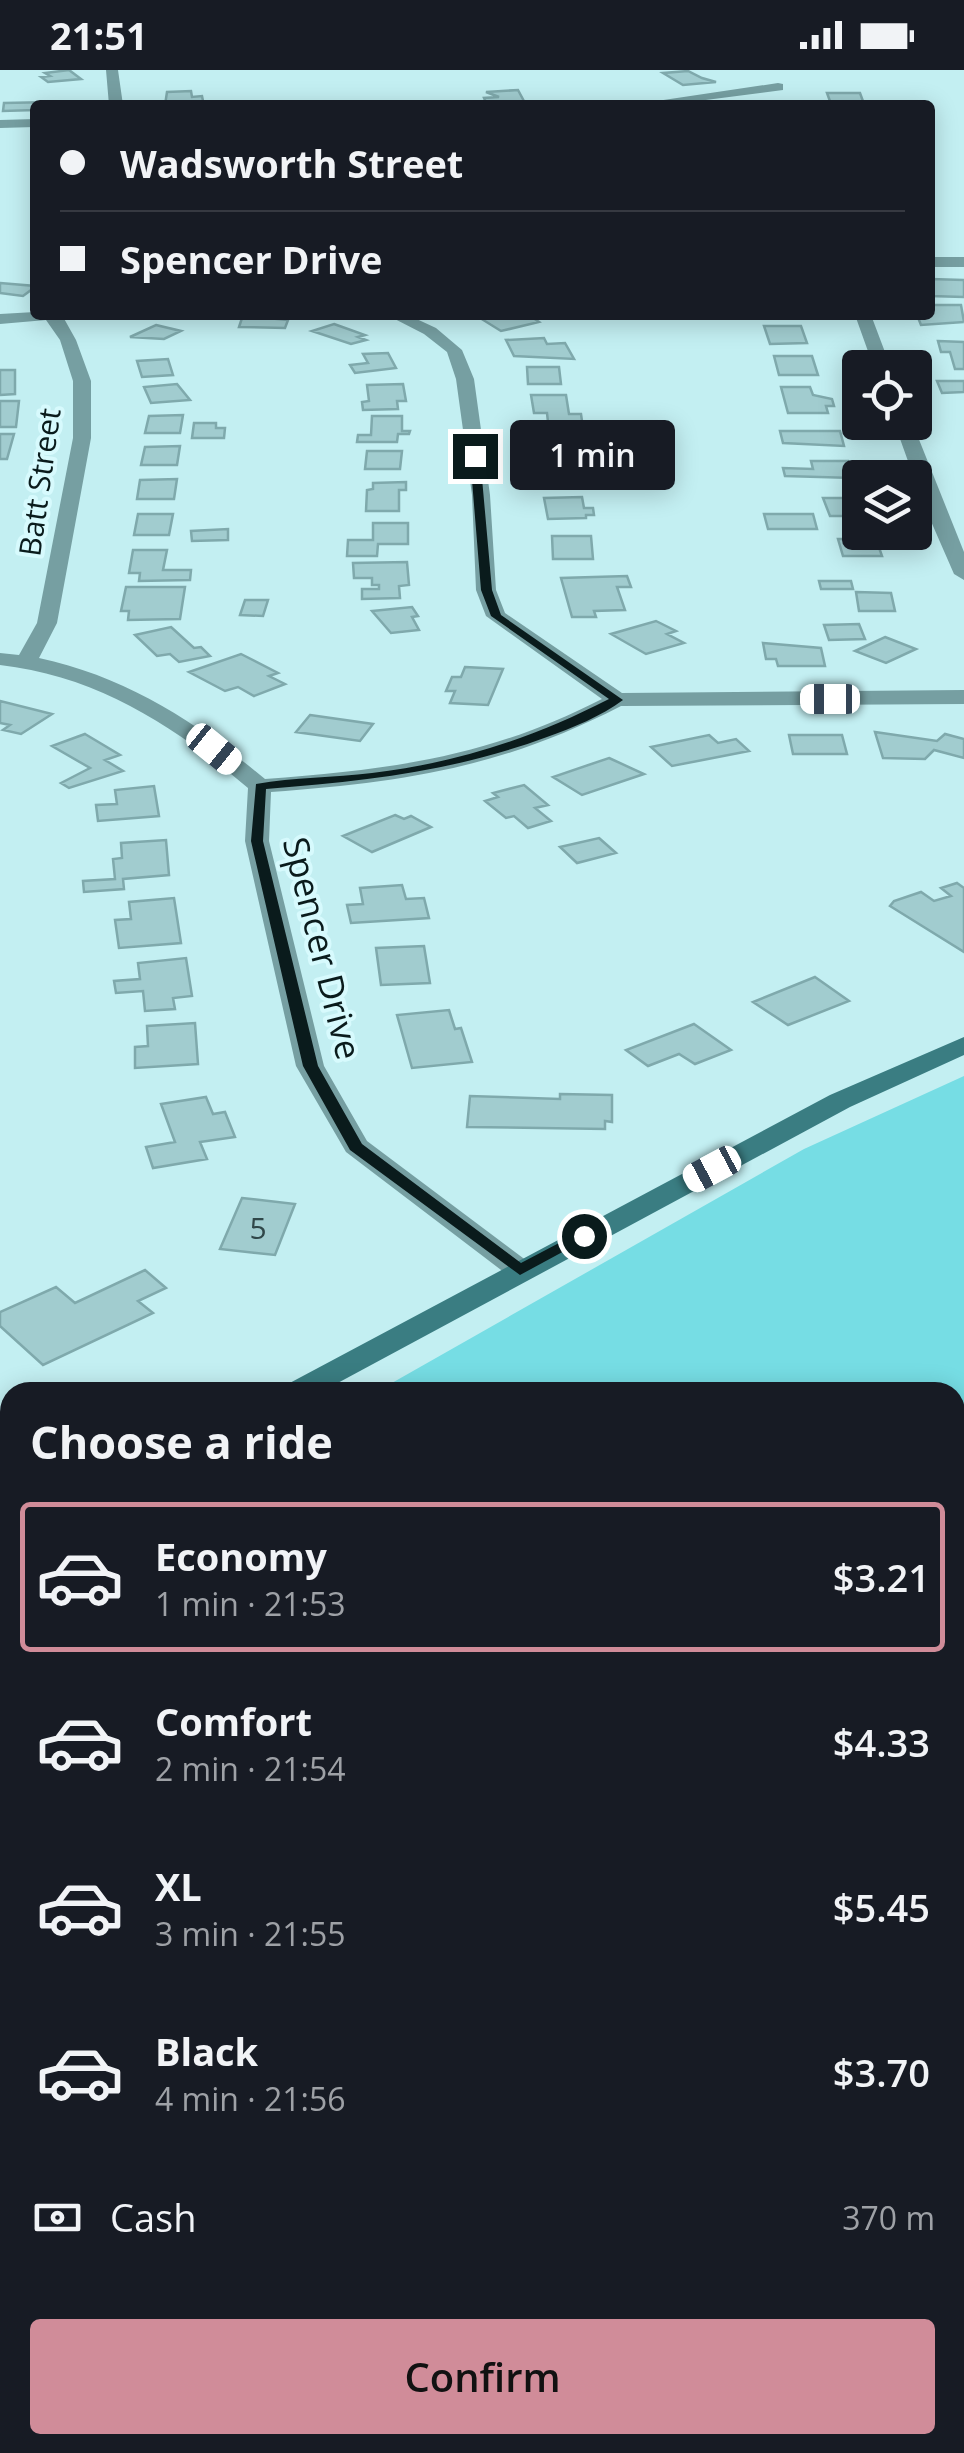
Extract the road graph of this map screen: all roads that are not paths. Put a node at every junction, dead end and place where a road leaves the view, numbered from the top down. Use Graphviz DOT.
graph roads {
  1 [pos="112,70"];
  2 [pos="754,70"];
  3 [pos="778,87"];
  4 [pos="115,100"];
  5 [pos="676,100"];
  6 [pos="783,100"];
  7 [pos="30,123"];
  8 [pos="0,124"];
  9 [pos="935,262"];
  10 [pos="964,262"];
  11 [pos="30,317"];
  12 [pos="0,319"];
  13 [pos="55,320"];
  14 [pos="405,320"];
  15 [pos="865,320"];
  16 [pos="876,350"];
  17 [pos="909,440"];
  18 [pos="964,574"];
  19 [pos="0,658"];
  20 [pos="27,660"];
  21 [pos="964,697"];
  22 [pos="617,700"];
  23 [pos="260,786"];
  24 [pos="964,1046"];
  25 [pos="520,1270"];
  26 [pos="315,1382"];
  1 -- 4 [label="street"];
  2 -- 3 [label="street"];
  3 -- 5 [label="street"];
  3 -- 6 [label="street"];
  7 -- 8 [label="street"];
  9 -- 10 [label="street"];
  11 -- 12 [label="street"];
  13 -- 20 [label="street, Batt Street"];
  14 -- 22 [label="street"];
  15 -- 16 [label="street"];
  17 -- 18 [label="street"];
  19 -- 20 [label="street"];
  20 -- 23 [label="street"];
  21 -- 22 [label="street"];
  22 -- 23 [label="street"];
  23 -- 25 [label="street, Spencer Drive"];
  24 -- 25 [label="street"];
  25 -- 26 [label="street"];
}
